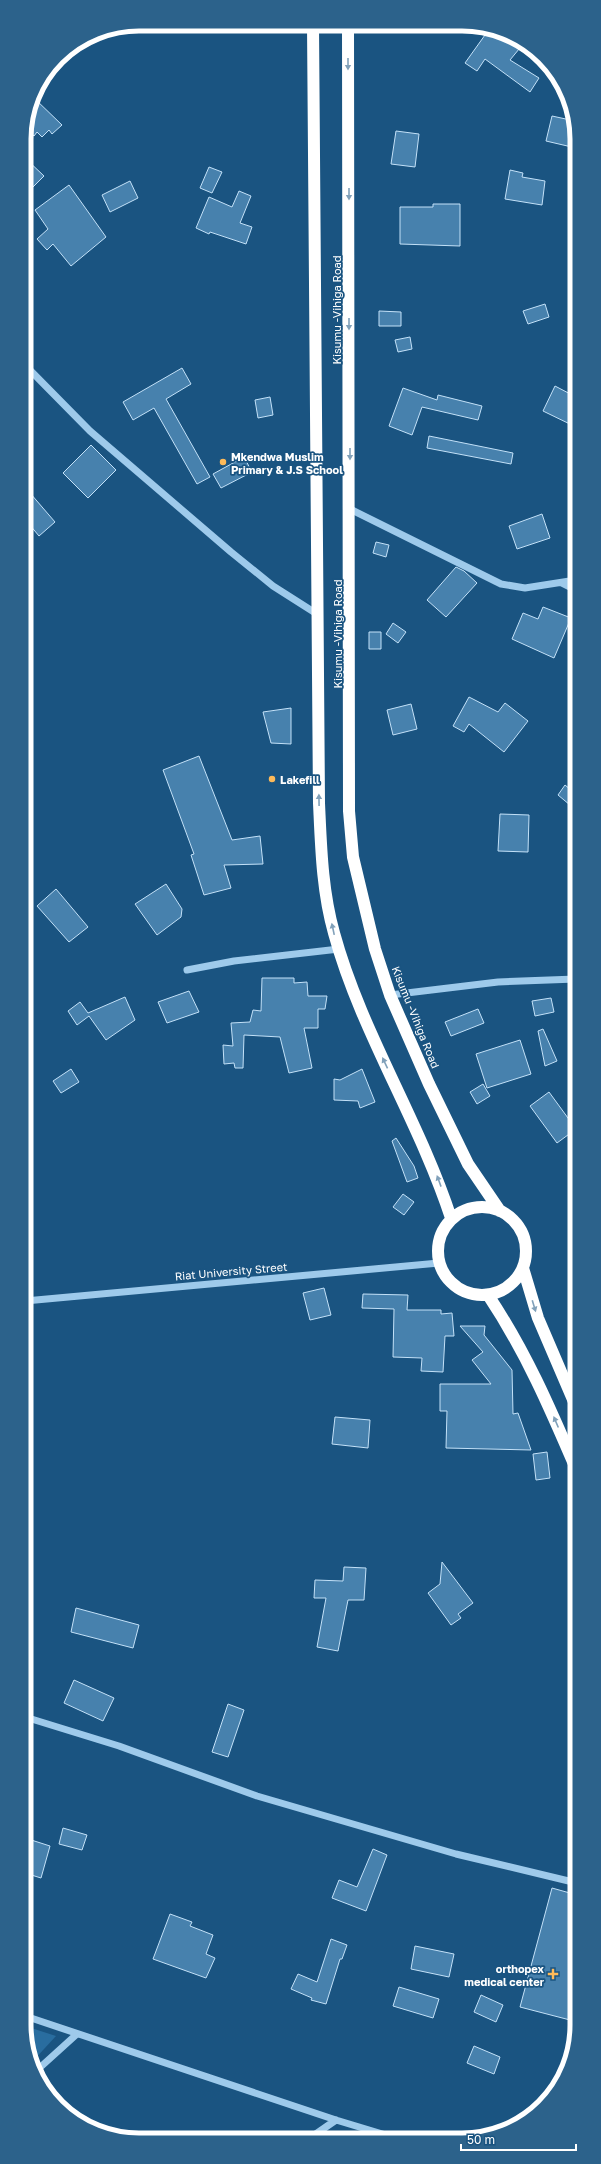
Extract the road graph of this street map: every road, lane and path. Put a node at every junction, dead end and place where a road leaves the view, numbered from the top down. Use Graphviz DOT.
graph roads {
  1 [pos="313,31"];
  2 [pos="348,31"];
  3 [pos="31,371"];
  4 [pos="350,509"];
  5 [pos="570,581"];
  6 [pos="562,583"];
  7 [pos="570,587"];
  8 [pos="317,614"];
  9 [pos="339,949"];
  10 [pos="187,970"];
  11 [pos="570,979"];
  12 [pos="390,994"];
  13 [pos="500,1211"];
  14 [pos="451,1218"];
  15 [pos="439,1263"];
  16 [pos="523,1268"];
  17 [pos="488,1295"];
  18 [pos="31,1299"];
  19 [pos="570,1395"];
  20 [pos="570,1457"];
  21 [pos="31,1719"];
  22 [pos="570,1881"];
  23 [pos="31,2018"];
  24 [pos="77,2034"];
  25 [pos="40,2067"];
  26 [pos="336,2120"];
  27 [pos="317,2133"];
  28 [pos="379,2133"];
  1 -- 8 [label="highway, Kisumu -Vihiga Road"];
  2 -- 4 [label="highway, Kisumu -Vihiga Road, one-way"];
  3 -- 8 [label="street"];
  4 -- 6 [label="street"];
  4 -- 12 [label="highway, Kisumu -Vihiga Road"];
  5 -- 6 [label="street"];
  6 -- 7 [label="street"];
  9 -- 8 [label="highway, Kisumu -Vihiga Road, one-way"];
  9 -- 10 [label="street"];
  14 -- 9 [label="highway, Kisumu -Vihiga Road, one-way"];
  11 -- 12 [label="street"];
  12 -- 13 [label="highway, Kisumu -Vihiga Road"];
  13 -- 14 [label="highway"];
  13 -- 16 [label="highway"];
  14 -- 15 [label="highway"];
  15 -- 17 [label="highway"];
  15 -- 18 [label="street, Riat University Street"];
  16 -- 17 [label="highway"];
  16 -- 19 [label="highway, one-way"];
  20 -- 17 [label="highway, one-way"];
  21 -- 22 [label="street"];
  23 -- 24 [label="street"];
  24 -- 25 [label="street"];
  24 -- 26 [label="street"];
  26 -- 27 [label="street"];
  26 -- 28 [label="street"];
}
